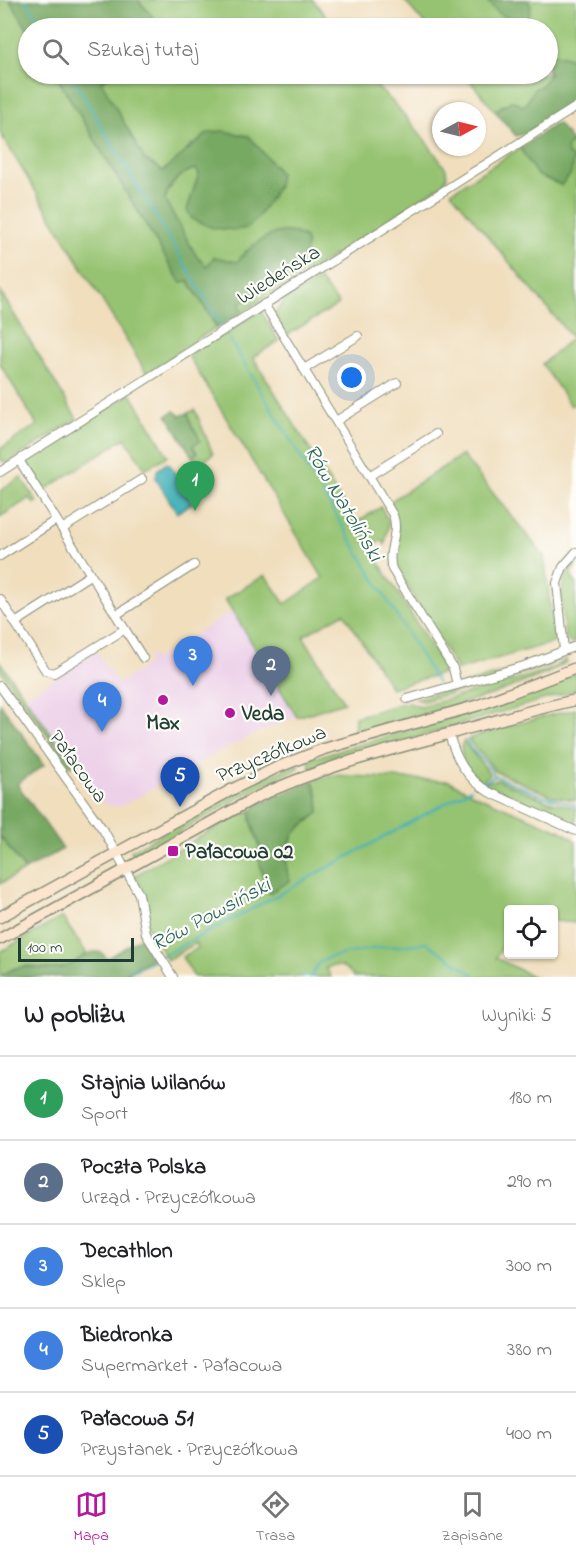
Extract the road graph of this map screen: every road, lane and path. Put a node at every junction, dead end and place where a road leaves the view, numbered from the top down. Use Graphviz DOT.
graph roads {
  1 [pos="576,107"];
  2 [pos="264,304"];
  3 [pos="358,336"];
  4 [pos="304,369"];
  5 [pos="397,383"];
  6 [pos="336,421"];
  7 [pos="436,434"];
  8 [pos="19,460"];
  9 [pos="0,472"];
  10 [pos="369,476"];
  11 [pos="142,479"];
  12 [pos="56,520"];
  13 [pos="62,529"];
  14 [pos="576,552"];
  15 [pos="0,556"];
  16 [pos="194,565"];
  17 [pos="90,574"];
  18 [pos="0,598"];
  19 [pos="116,615"];
  20 [pos="15,623"];
  21 [pos="125,629"];
  22 [pos="576,646"];
  23 [pos="564,650"];
  24 [pos="143,658"];
  25 [pos="576,668"];
  26 [pos="457,685"];
  27 [pos="0,686"];
  28 [pos="407,699"];
  29 [pos="576,700"];
  30 [pos="448,734"];
  31 [pos="301,758"];
  32 [pos="293,781"];
  33 [pos="576,831"];
  34 [pos="117,852"];
  35 [pos="126,869"];
  36 [pos="0,917"];
  37 [pos="0,939"];
  38 [pos="173,977"];
  1 -- 2 [label="street, Wiedeńska"];
  2 -- 4 [label="street"];
  2 -- 8 [label="street, Wiedeńska"];
  3 -- 4 [label="street"];
  4 -- 6 [label="street"];
  5 -- 6 [label="street"];
  6 -- 10 [label="street"];
  7 -- 10 [label="street"];
  8 -- 9 [label="street, Wiedeńska"];
  8 -- 12 [label="street"];
  10 -- 26 [label="street"];
  11 -- 13 [label="street"];
  12 -- 13 [label="street"];
  12 -- 15 [label="street"];
  13 -- 17 [label="street"];
  14 -- 23 [label="street"];
  16 -- 19 [label="street"];
  17 -- 19 [label="street"];
  17 -- 20 [label="street"];
  18 -- 20 [label="street"];
  19 -- 21 [label="street"];
  20 -- 21 [label="street"];
  21 -- 24 [label="street"];
  22 -- 23 [label="street"];
  23 -- 26 [label="street"];
  25 -- 31 [label="main road, Przyczółkowa"];
  26 -- 28 [label="street"];
  27 -- 34 [label="street, Pałacowa"];
  29 -- 30 [label="main road, Przyczółkowa"];
  30 -- 32 [label="main road, Przyczółkowa"];
  30 -- 33 [label="street"];
  31 -- 32 [label="main road"];
  31 -- 34 [label="main road, Przyczółkowa"];
  32 -- 35 [label="main road, Przyczółkowa"];
  34 -- 35 [label="street, Pałacowa"];
  34 -- 36 [label="main road, Przyczółkowa"];
  35 -- 37 [label="main road, Przyczółkowa"];
  35 -- 38 [label="street, Pałacowa"];
}
